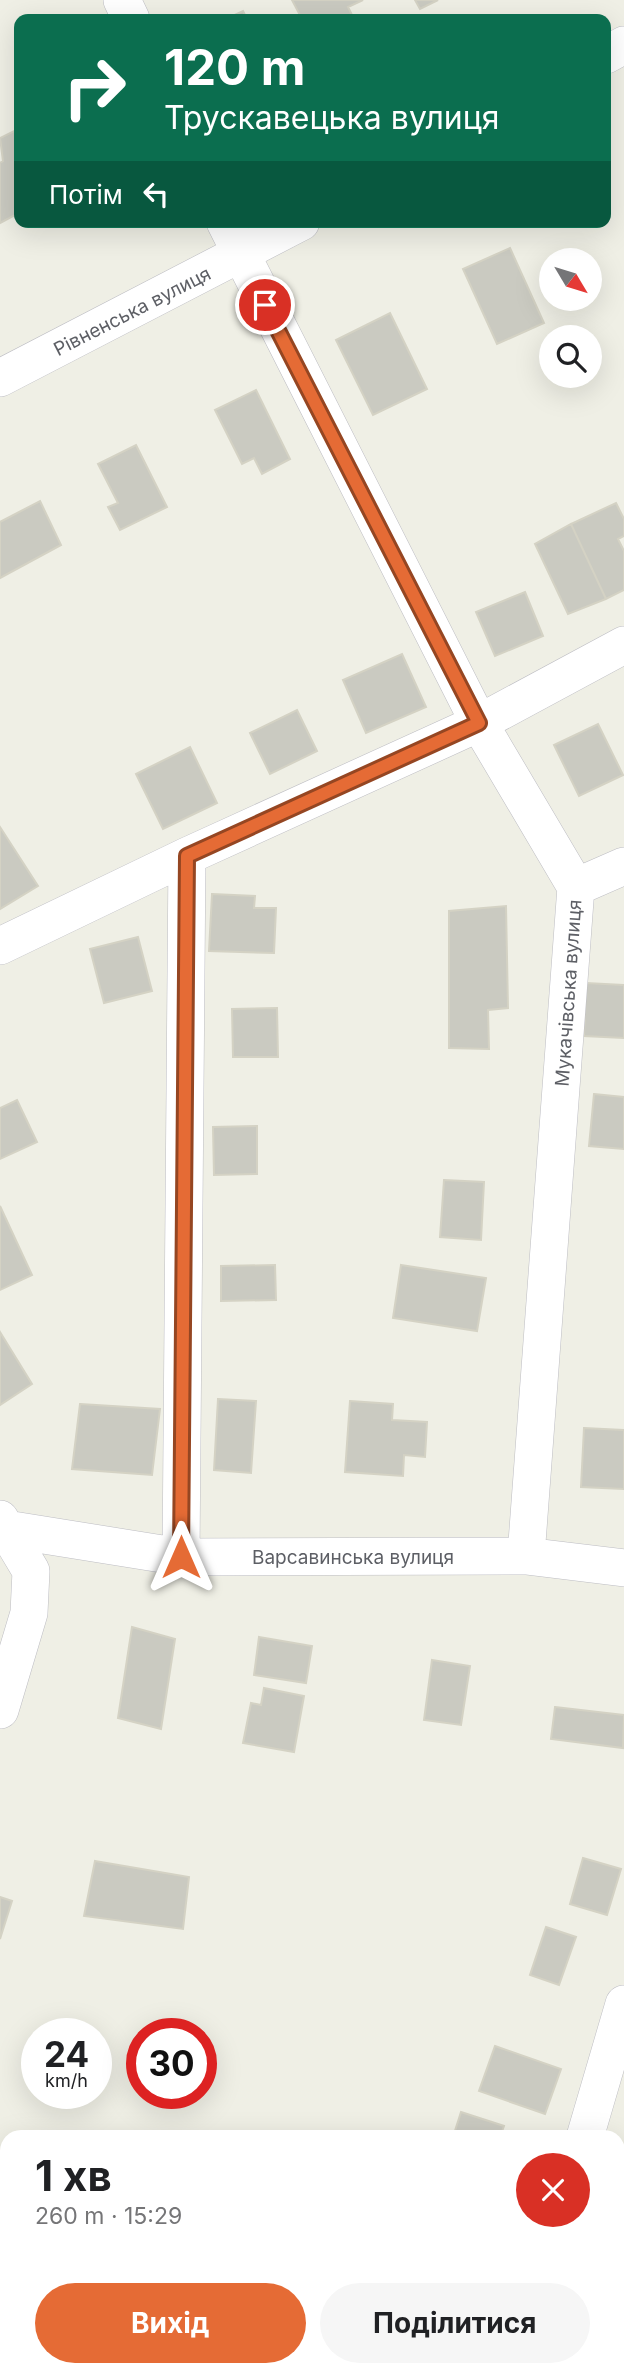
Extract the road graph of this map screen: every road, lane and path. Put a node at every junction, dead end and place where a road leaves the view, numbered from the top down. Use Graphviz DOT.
graph roads {
  1 [pos="228,228"];
  2 [pos="290,228"];
  3 [pos="240,256"];
  4 [pos="0,378"];
  5 [pos="624,645"];
  6 [pos="479,723"];
  7 [pos="187,856"];
  8 [pos="624,866"];
  9 [pos="576,887"];
  10 [pos="0,946"];
  11 [pos="2,1526"];
  12 [pos="526,1556"];
  13 [pos="181,1557"];
  14 [pos="624,1568"];
  15 [pos="0,1710"];
  16 [pos="624,2004"];
  17 [pos="587,2130"];
  1 -- 3 [label="street, Мукачівська вулиця"];
  2 -- 3 [label="street, Рівненська вулиця"];
  3 -- 4 [label="street, Рівненська вулиця"];
  3 -- 6 [label="street, Мукачівська вулиця"];
  5 -- 6 [label="street"];
  6 -- 7 [label="street"];
  6 -- 9 [label="street, Мукачівська вулиця"];
  7 -- 10 [label="street"];
  7 -- 13 [label="street"];
  8 -- 9 [label="street"];
  9 -- 12 [label="street, Мукачівська вулиця"];
  11 -- 13 [label="street, Варсавинська вулиця"];
  11 -- 15 [label="street"];
  12 -- 13 [label="street, Варсавинська вулиця"];
  12 -- 14 [label="street, Варсавинська вулиця"];
  16 -- 17 [label="street"];
}
